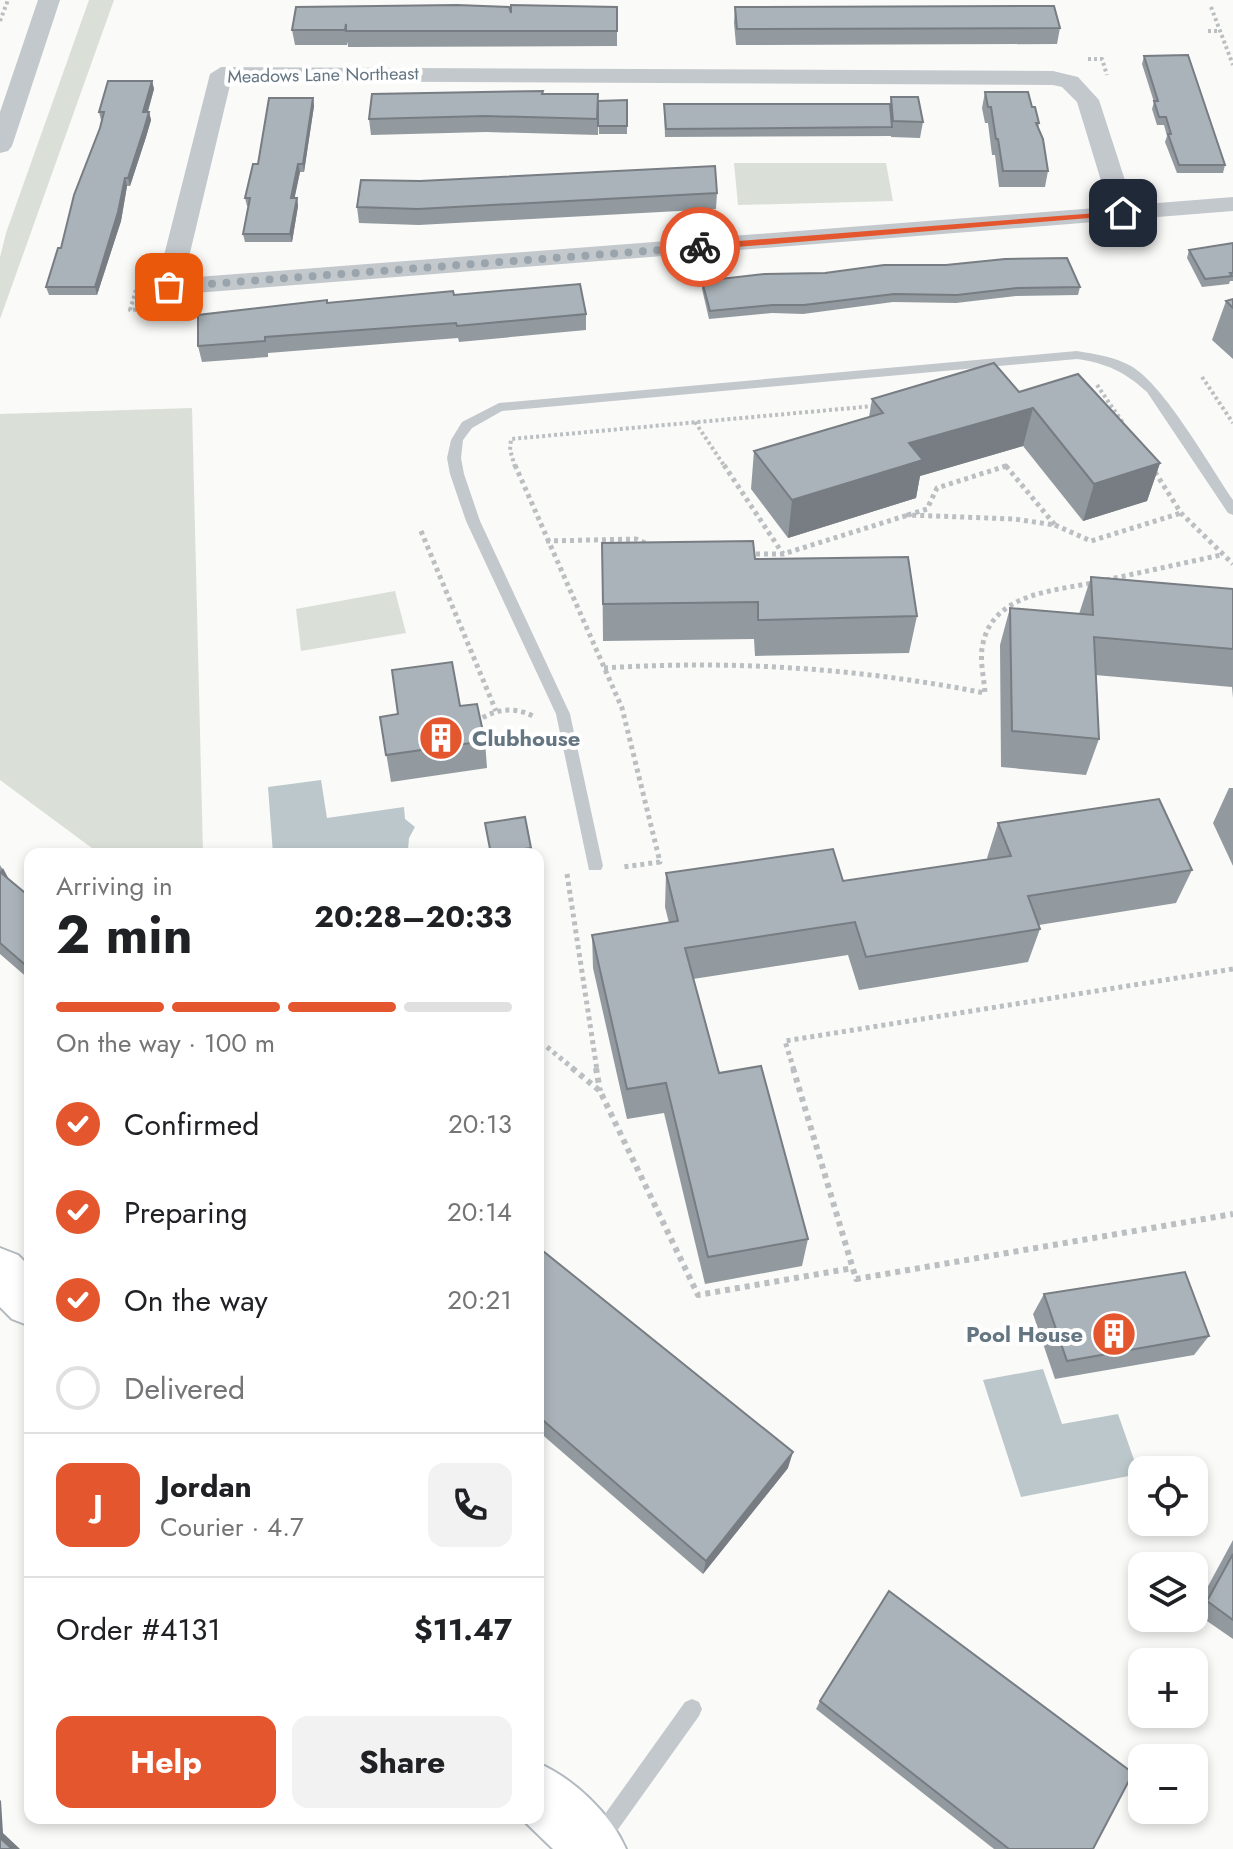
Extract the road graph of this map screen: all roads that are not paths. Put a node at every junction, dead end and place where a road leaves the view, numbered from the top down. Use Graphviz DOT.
graph roads {
  1 [pos="49,0"];
  2 [pos="0,146"];
  3 [pos="1233,204"];
  4 [pos="1123,213"];
  5 [pos="1233,510"];
  6 [pos="589,869"];
  7 [pos="0,1272"];
  8 [pos="24,1296"];
  9 [pos="692,1709"];
  10 [pos="544,1799"];
  11 [pos="593,1848"];
  1 -- 2 [label="street"];
  3 -- 4 [label="street, Meadows Lane Northeast"];
  4 -- 4 [label="street, Meadows Lane Northeast"];
  5 -- 6 [label="lane"];
  7 -- 8 [label="main road"];
  9 -- 11 [label="lane"];
  10 -- 11 [label="main road"];
}
